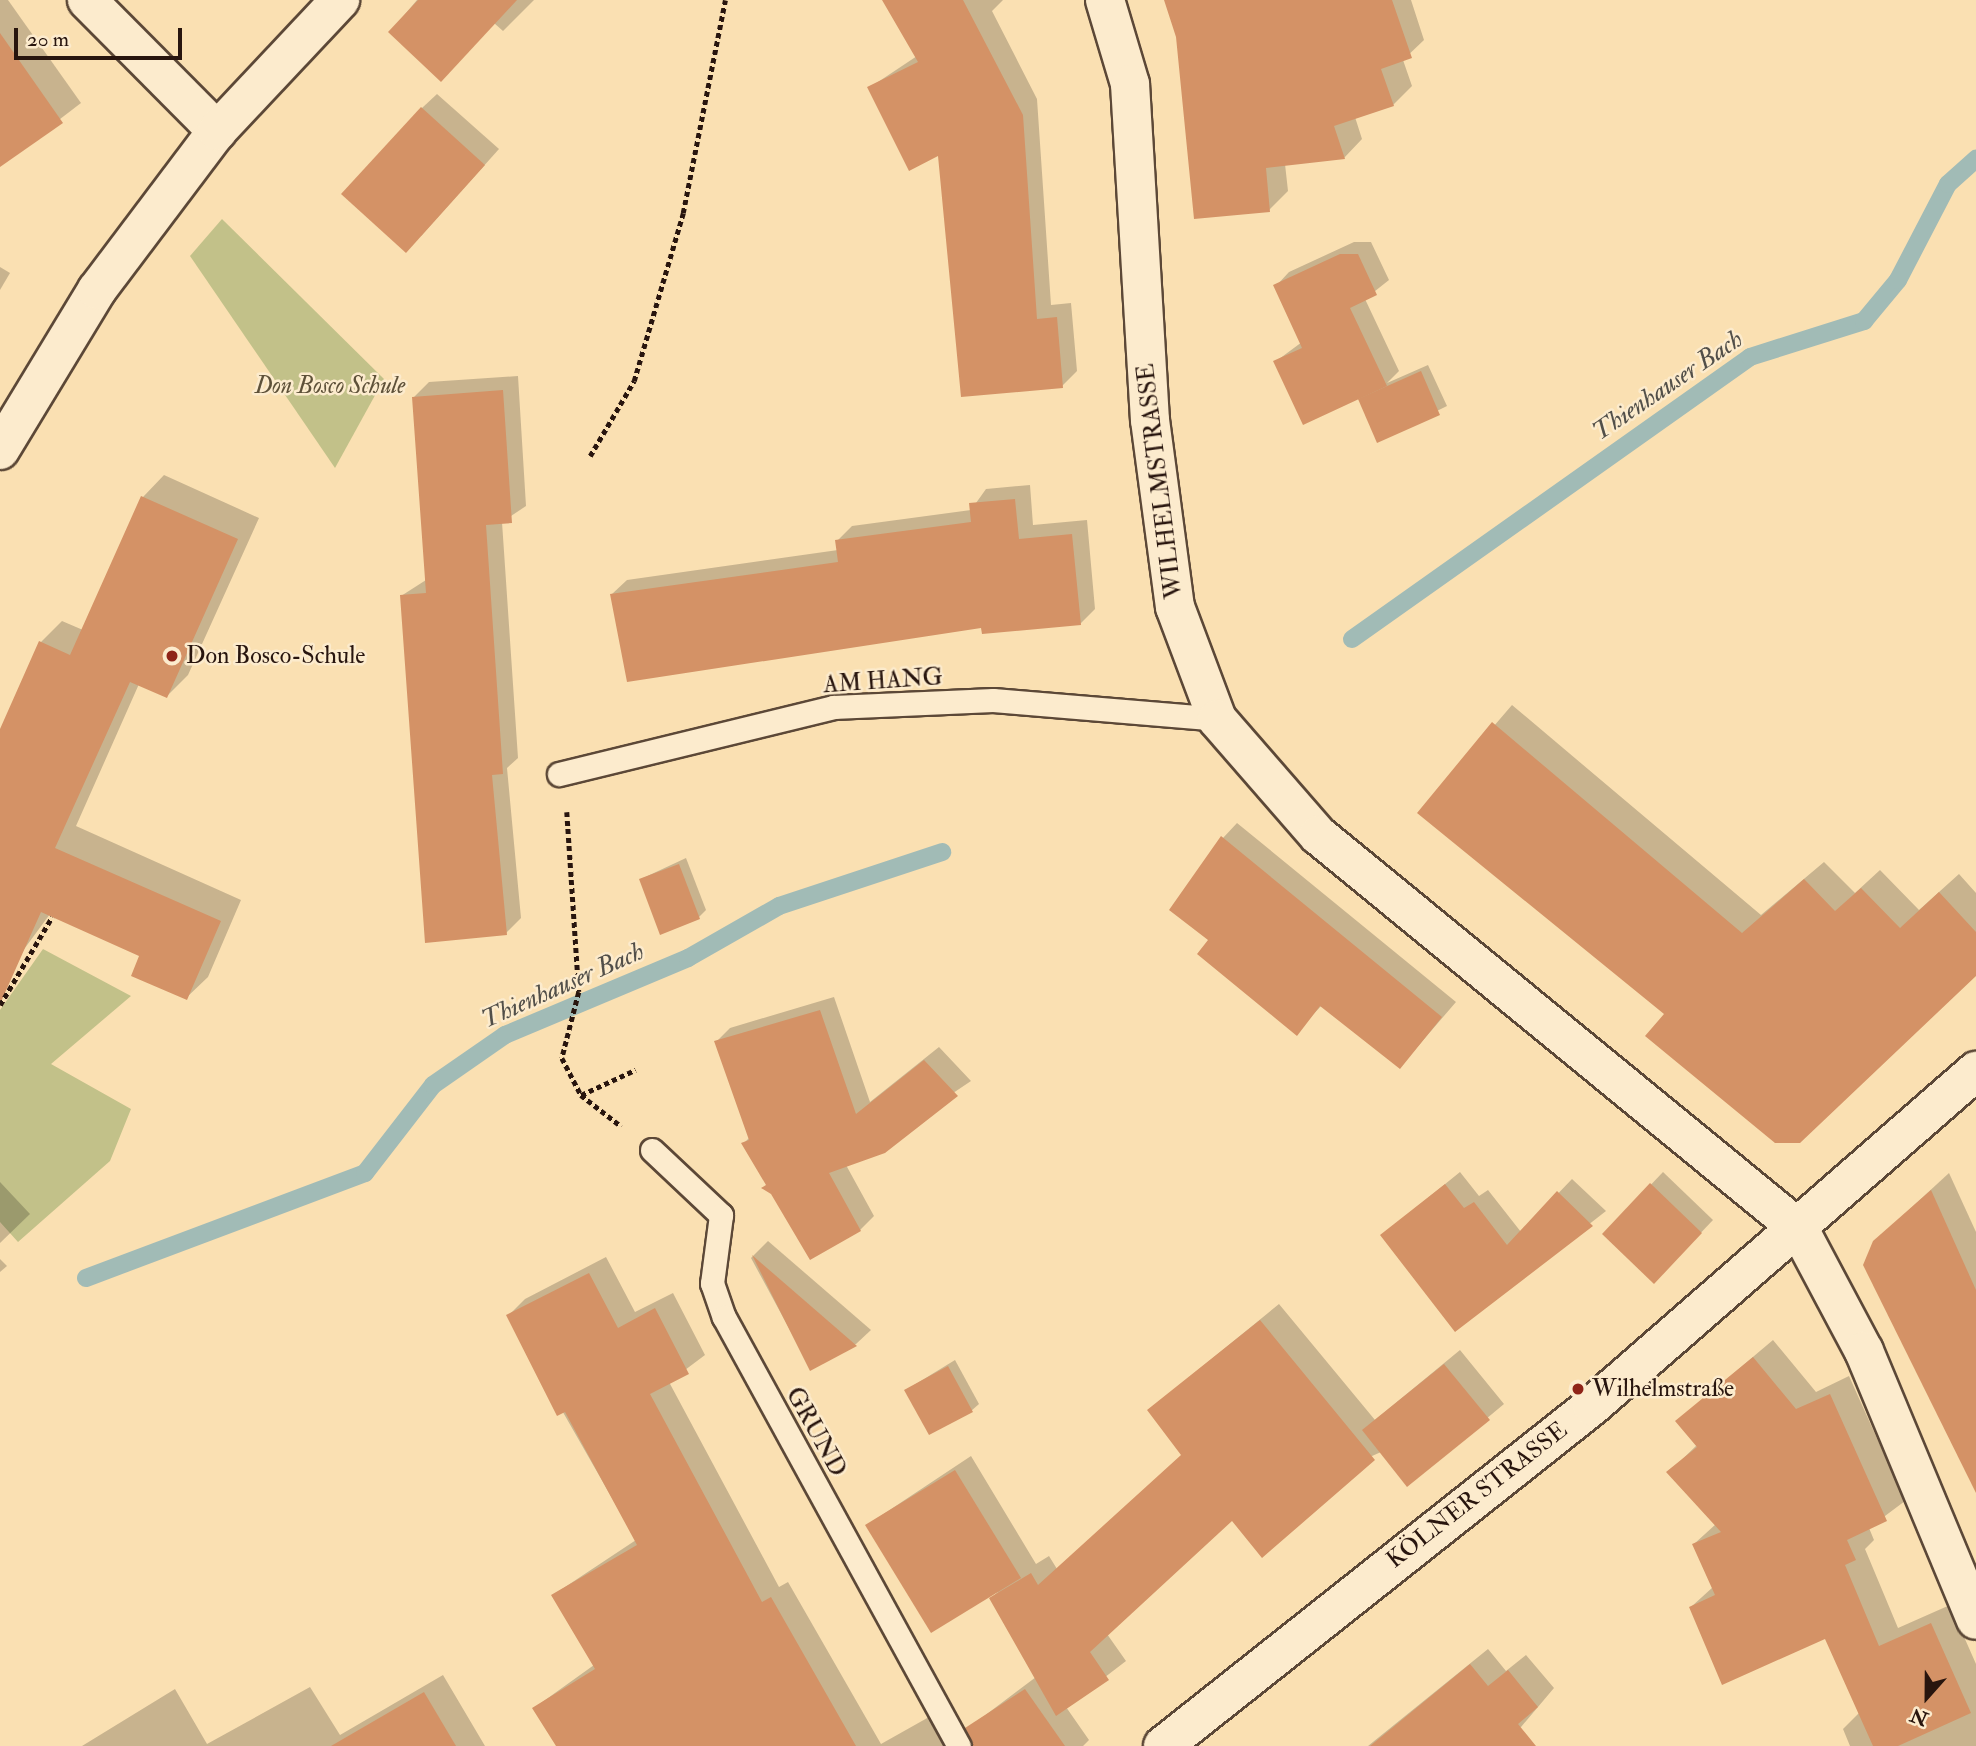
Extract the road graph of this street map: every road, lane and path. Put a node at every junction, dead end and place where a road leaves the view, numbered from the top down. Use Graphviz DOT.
graph roads {
  1 [pos="87,0"];
  2 [pos="340,0"];
  3 [pos="725,0"];
  4 [pos="1105,0"];
  5 [pos="217,131"];
  6 [pos="0,450"];
  7 [pos="590,456"];
  8 [pos="1217,719"];
  9 [pos="559,774"];
  10 [pos="52,917"];
  11 [pos="0,1005"];
  12 [pos="635,1070"];
  13 [pos="1976,1071"];
  14 [pos="581,1095"];
  15 [pos="652,1150"];
  16 [pos="1799,1230"];
  17 [pos="1976,1620"];
  18 [pos="959,1746"];
  19 [pos="1163,1746"];
  1 -- 5 [label="street"];
  2 -- 5 [label="street"];
  3 -- 7 [label="path"];
  4 -- 8 [label="street, WILHELMSTRASSE"];
  5 -- 6 [label="street"];
  8 -- 9 [label="lane, AM HANG"];
  8 -- 16 [label="street, WILHELMSTRASSE"];
  9 -- 14 [label="path"];
  10 -- 11 [label="path"];
  12 -- 14 [label="path"];
  13 -- 16 [label="street, KÖLNER STRASSE"];
  14 -- 15 [label="path"];
  15 -- 18 [label="lane, GRUND"];
  16 -- 17 [label="street, WILHELMSTRASSE"];
  16 -- 19 [label="street, KÖLNER STRASSE"];
}
